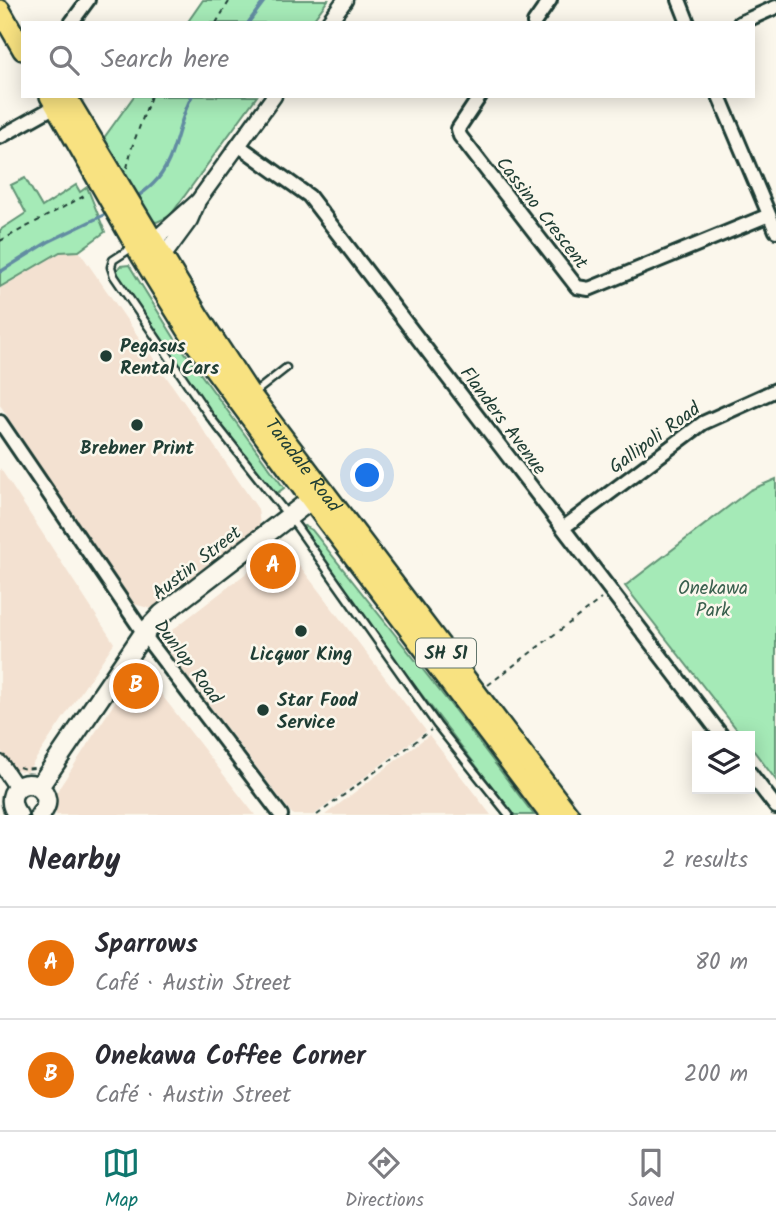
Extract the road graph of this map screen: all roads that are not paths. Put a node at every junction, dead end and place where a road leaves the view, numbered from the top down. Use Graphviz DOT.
graph roads {
  1 [pos="9,0"];
  2 [pos="88,0"];
  3 [pos="345,0"];
  4 [pos="550,0"];
  5 [pos="679,0"];
  6 [pos="776,7"];
  7 [pos="0,10"];
  8 [pos="22,21"];
  9 [pos="72,21"];
  10 [pos="329,21"];
  11 [pos="535,21"];
  12 [pos="687,21"];
  13 [pos="744,21"];
  14 [pos="21,47"];
  15 [pos="273,98"];
  16 [pos="478,98"];
  17 [pos="720,98"];
  18 [pos="60,99"];
  19 [pos="0,137"];
  20 [pos="239,145"];
  21 [pos="769,215"];
  22 [pos="776,232"];
  23 [pos="145,250"];
  24 [pos="286,368"];
  25 [pos="776,390"];
  26 [pos="251,396"];
  27 [pos="0,422"];
  28 [pos="318,495"];
  29 [pos="288,518"];
  30 [pos="563,528"];
  31 [pos="144,633"];
  32 [pos="718,731"];
  33 [pos="0,763"];
  34 [pos="755,780"];
  35 [pos="39,787"];
  36 [pos="17,788"];
  37 [pos="776,807"];
  38 [pos="18,815"];
  39 [pos="41,815"];
  40 [pos="281,815"];
  41 [pos="509,815"];
  42 [pos="550,815"];
  43 [pos="569,815"];
  1 -- 8 [label="highway"];
  2 -- 9 [label="street"];
  3 -- 10 [label="street"];
  4 -- 11 [label="street"];
  5 -- 12 [label="street"];
  6 -- 13 [label="street"];
  7 -- 14 [label="highway"];
  15 -- 20 [label="street"];
  16 -- 21 [label="street, Cassino Crescent"];
  17 -- 21 [label="street"];
  18 -- 19 [label="street"];
  18 -- 23 [label="highway, Taradale Road / SH 51"];
  20 -- 23 [label="street"];
  20 -- 30 [label="street, Flanders Avenue"];
  21 -- 22 [label="street"];
  23 -- 26 [label="highway, Taradale Road / SH 51"];
  23 -- 28 [label="highway, Taradale Road / SH 51"];
  23 -- 29 [label="lane"];
  24 -- 26 [label="lane"];
  25 -- 30 [label="street, Gallipoli Road"];
  26 -- 28 [label="highway, Taradale Road / SH 51"];
  27 -- 31 [label="street, Dunlop Road"];
  28 -- 29 [label="main road, Austin Street"];
  28 -- 42 [label="highway, Taradale Road / SH 51"];
  28 -- 43 [label="highway, Taradale Road / SH 51"];
  29 -- 31 [label="main road, Austin Street"];
  29 -- 41 [label="lane"];
  30 -- 32 [label="street, Flanders Avenue"];
  31 -- 35 [label="main road, Austin Street"];
  31 -- 40 [label="street, Dunlop Road"];
  33 -- 36 [label="street"];
  34 -- 37 [label="street"];
  35 -- 36 [label="main road"];
  35 -- 39 [label="main road"];
  36 -- 38 [label="main road"];
}
